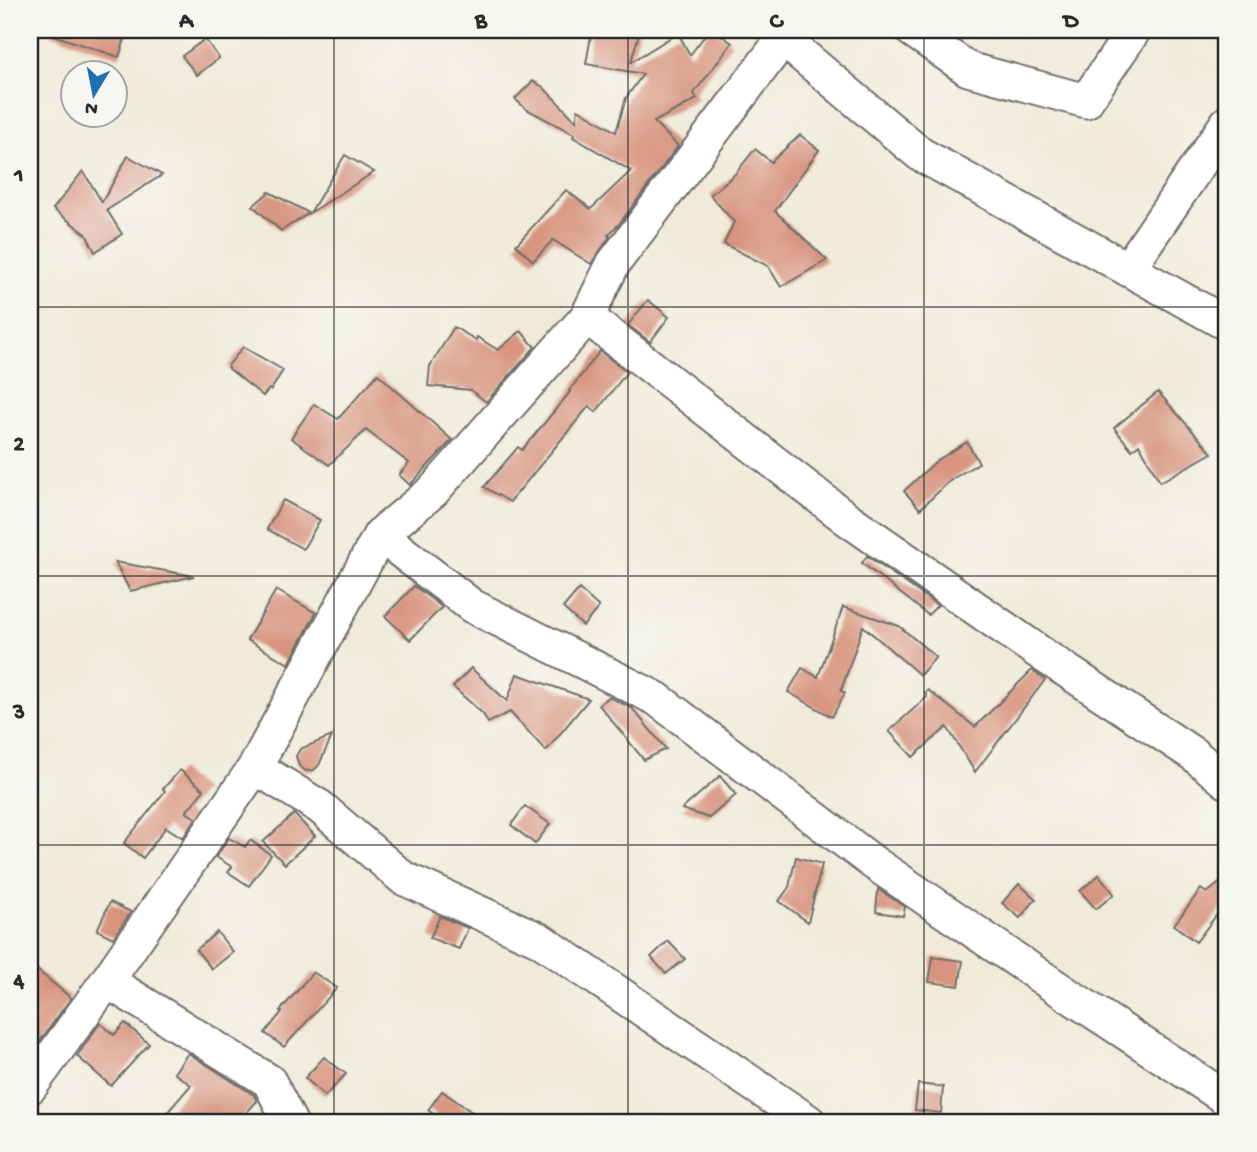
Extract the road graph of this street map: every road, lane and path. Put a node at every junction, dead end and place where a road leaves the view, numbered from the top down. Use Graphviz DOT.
graph roads {
  1 [pos="912,30"];
  2 [pos="1134,30"];
  3 [pos="782,35"];
  4 [pos="1227,123"];
  5 [pos="1128,269"];
  6 [pos="587,317"];
  7 [pos="1227,324"];
  8 [pos="380,535"];
  9 [pos="255,767"];
  10 [pos="1227,782"];
  11 [pos="107,981"];
  12 [pos="30,1087"];
  13 [pos="1227,1099"];
  14 [pos="290,1122"];
  15 [pos="809,1122"];
  1 -- 2 [label="street"];
  3 -- 5 [label="street"];
  3 -- 6 [label="street"];
  4 -- 5 [label="street"];
  5 -- 7 [label="street"];
  6 -- 8 [label="street"];
  6 -- 10 [label="street"];
  8 -- 9 [label="street"];
  8 -- 13 [label="street"];
  9 -- 11 [label="street"];
  9 -- 15 [label="street"];
  11 -- 12 [label="street"];
  11 -- 14 [label="street"];
}
